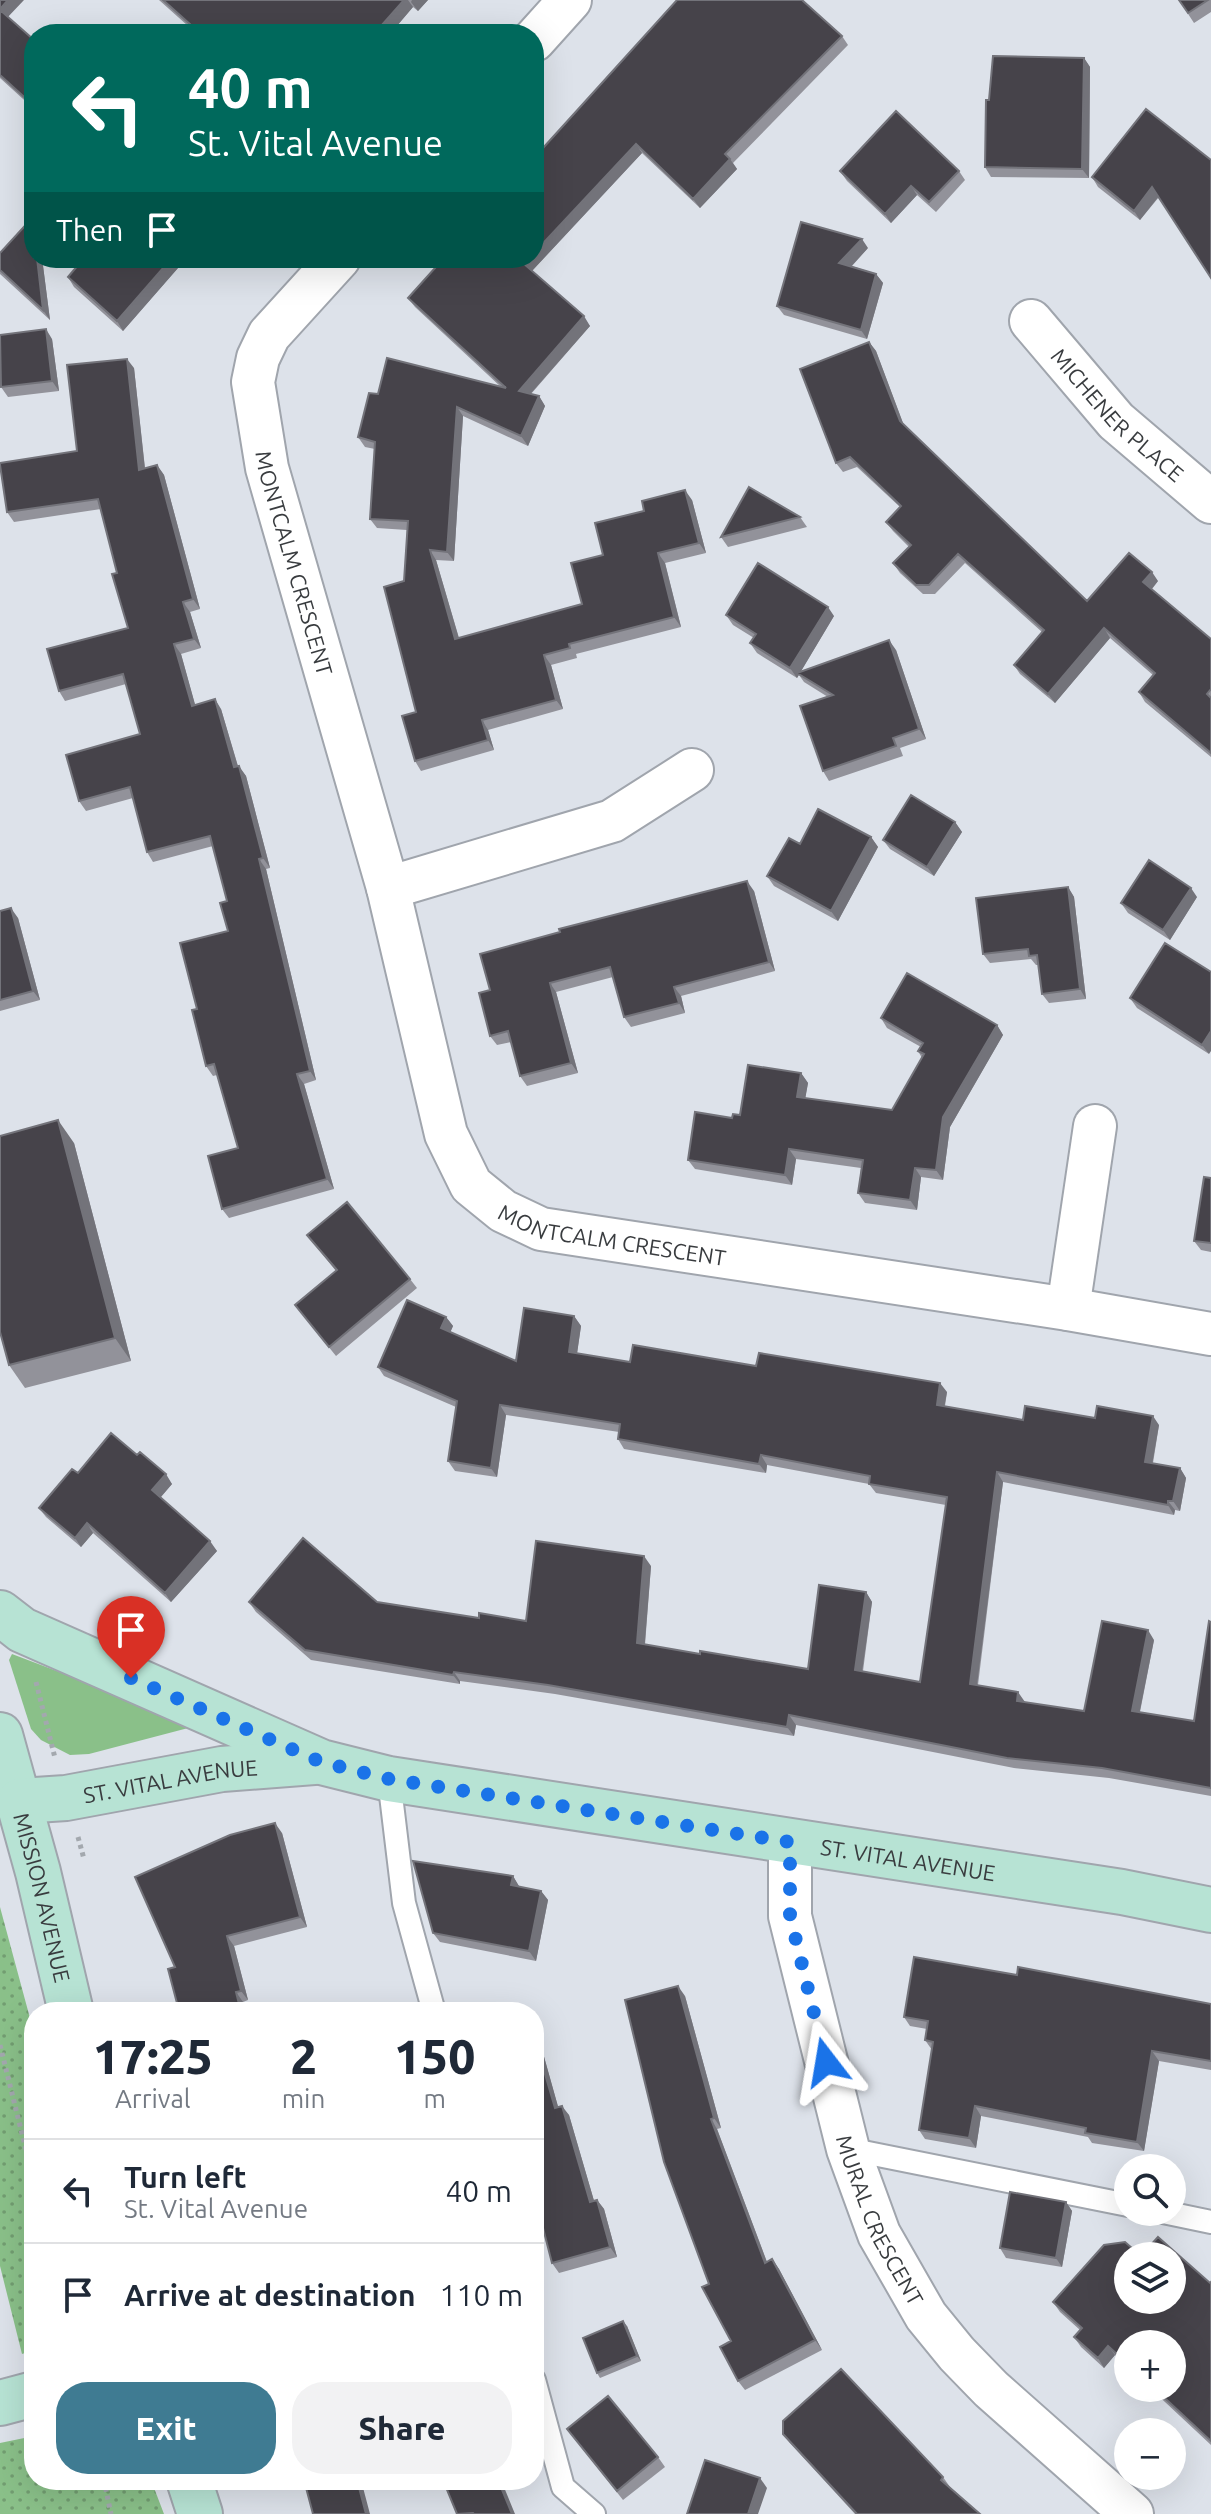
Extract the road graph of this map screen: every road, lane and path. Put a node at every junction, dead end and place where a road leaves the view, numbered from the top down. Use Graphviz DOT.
graph roads {
  1 [pos="570,0"];
  2 [pos="544,29"];
  3 [pos="330,268"];
  4 [pos="1031,321"];
  5 [pos="1211,502"];
  6 [pos="692,770"];
  7 [pos="388,888"];
  8 [pos="1095,1126"];
  9 [pos="1068,1309"];
  10 [pos="1211,1334"];
  11 [pos="11,1622"];
  12 [pos="0,1735"];
  13 [pos="321,1762"];
  14 [pos="389,1779"];
  15 [pos="66,1798"];
  16 [pos="20,1801"];
  17 [pos="790,1842"];
  18 [pos="84,1859"];
  19 [pos="1211,1910"];
  20 [pos="69,2002"];
  21 [pos="431,2002"];
  22 [pos="0,2045"];
  23 [pos="24,2142"];
  24 [pos="848,2149"];
  25 [pos="1114,2202"];
  26 [pos="1186,2217"];
  27 [pos="1211,2222"];
  28 [pos="24,2397"];
  29 [pos="0,2403"];
  30 [pos="544,2417"];
  31 [pos="106,2490"];
  32 [pos="192,2490"];
  33 [pos="111,2514"];
  34 [pos="200,2514"];
  35 [pos="594,2514"];
  36 [pos="1132,2514"];
  1 -- 2 [label="street"];
  3 -- 7 [label="street, MONTCALM CRESCENT"];
  4 -- 5 [label="street, MICHENER PLACE"];
  6 -- 7 [label="street"];
  7 -- 9 [label="street, MONTCALM CRESCENT"];
  8 -- 9 [label="street"];
  9 -- 10 [label="street, MONTCALM CRESCENT"];
  11 -- 13 [label="street, ST. VITAL AVENUE"];
  11 -- 15 [label="path"];
  12 -- 16 [label="street, MISSION AVENUE"];
  13 -- 14 [label="street, ST. VITAL AVENUE"];
  13 -- 15 [label="street, ST. VITAL AVENUE"];
  14 -- 17 [label="street, ST. VITAL AVENUE"];
  14 -- 21 [label="lane"];
  15 -- 16 [label="street, ST. VITAL AVENUE"];
  15 -- 18 [label="path"];
  16 -- 20 [label="street, MISSION AVENUE"];
  17 -- 19 [label="street, ST. VITAL AVENUE"];
  17 -- 24 [label="street, MURAL CRESCENT"];
  22 -- 23 [label="path"];
  24 -- 25 [label="lane"];
  24 -- 36 [label="street, MURAL CRESCENT"];
  26 -- 27 [label="lane"];
  28 -- 29 [label="street"];
  30 -- 35 [label="lane"];
  31 -- 33 [label="path"];
  32 -- 34 [label="street"];
}
